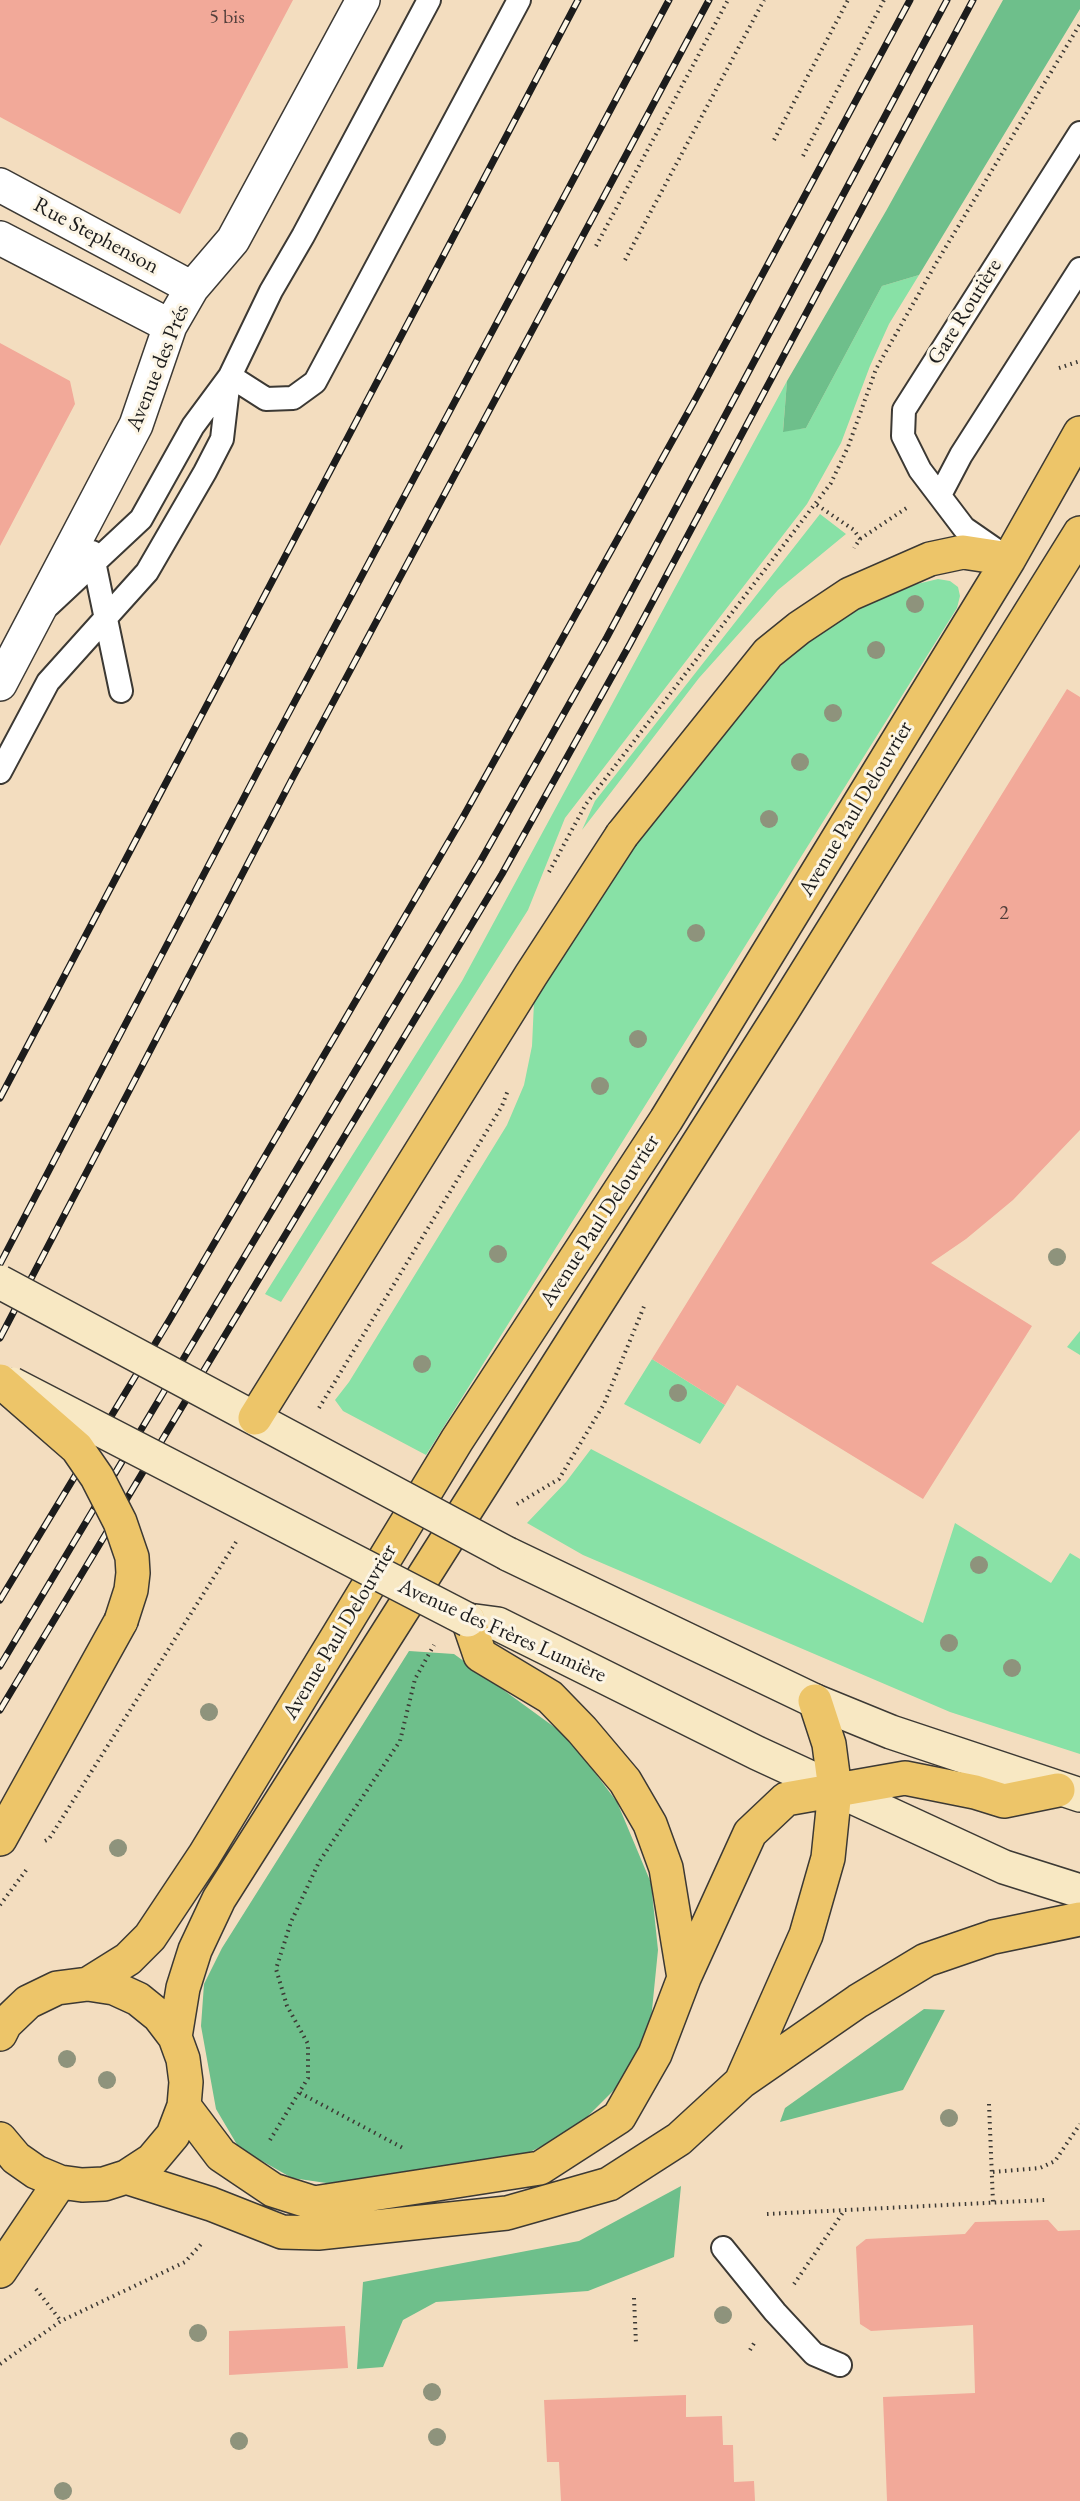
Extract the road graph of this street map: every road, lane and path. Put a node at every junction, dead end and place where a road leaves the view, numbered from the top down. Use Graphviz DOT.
graph roads {
  1 [pos="363,0"];
  2 [pos="429,0"];
  3 [pos="519,0"];
  4 [pos="728,0"];
  5 [pos="764,0"];
  6 [pos="848,0"];
  7 [pos="884,0"];
  8 [pos="1080,134"];
  9 [pos="774,140"];
  10 [pos="803,156"];
  11 [pos="0,185"];
  12 [pos="0,238"];
  13 [pos="596,246"];
  14 [pos="625,260"];
  15 [pos="1080,269"];
  16 [pos="192,288"];
  17 [pos="170,326"];
  18 [pos="230,376"];
  19 [pos="1080,434"];
  20 [pos="940,495"];
  21 [pos="85,521"];
  22 [pos="1080,533"];
  23 [pos="1009,559"];
  24 [pos="94,563"];
  25 [pos="105,617"];
  26 [pos="34,618"];
  27 [pos="0,684"];
  28 [pos="121,691"];
  29 [pos="0,772"];
  30 [pos="0,1282"];
  31 [pos="0,1379"];
  32 [pos="604,1404"];
  33 [pos="255,1418"];
  34 [pos="515,1505"];
  35 [pos="468,1620"];
  36 [pos="438,1638"];
  37 [pos="815,1701"];
  38 [pos="835,1790"];
  39 [pos="1069,1792"];
  40 [pos="0,1839"];
  41 [pos="1080,1891"];
  42 [pos="1080,1919"];
  43 [pos="684,1978"];
  44 [pos="88,1984"];
  45 [pos="0,2034"];
  46 [pos="175,2037"];
  47 [pos="741,2082"];
  48 [pos="300,2093"];
  49 [pos="989,2104"];
  50 [pos="184,2106"];
  51 [pos="1080,2124"];
  52 [pos="0,2139"];
  53 [pos="264,2150"];
  54 [pos="414,2153"];
  55 [pos="993,2172"];
  56 [pos="126,2177"];
  57 [pos="60,2182"];
  58 [pos="1045,2200"];
  59 [pos="993,2203"];
  60 [pos="844,2210"];
  61 [pos="767,2214"];
  62 [pos="207,2238"];
  63 [pos="723,2248"];
  64 [pos="0,2271"];
  65 [pos="634,2298"];
  66 [pos="775,2312"];
  67 [pos="636,2344"];
  68 [pos="750,2350"];
  69 [pos="0,2364"];
  70 [pos="840,2365"];
  1 -- 16 [label="street, Avenue des Prés"];
  2 -- 18 [label="lane, Avenue des Prés"];
  3 -- 18 [label="lane"];
  4 -- 13 [label="path"];
  5 -- 14 [label="path"];
  6 -- 9 [label="path"];
  7 -- 10 [label="path"];
  8 -- 20 [label="lane, Gare Routière"];
  11 -- 16 [label="street, Rue Stephenson"];
  12 -- 17 [label="street, Rue Stephenson"];
  15 -- 20 [label="lane"];
  16 -- 17 [label="street, Avenue des Prés"];
  17 -- 21 [label="street, Avenue des Prés"];
  18 -- 24 [label="lane, Avenue des Prés"];
  18 -- 25 [label="lane, Avenue des Prés"];
  19 -- 23 [label="main road, Avenue Paul Delouvrier"];
  20 -- 23 [label="lane, Gare Routière"];
  21 -- 24 [label="lane"];
  21 -- 26 [label="street, Avenue des Prés"];
  22 -- 46 [label="main road, Avenue Paul Delouvrier"];
  23 -- 33 [label="main road, bridge"];
  23 -- 44 [label="main road, Avenue Paul Delouvrier"];
  24 -- 25 [label="lane"];
  24 -- 26 [label="lane, Avenue des Prés"];
  25 -- 28 [label="lane"];
  25 -- 29 [label="lane, Avenue des Prés"];
  26 -- 27 [label="street, Avenue des Prés"];
  30 -- 33 [label="main road, bridge"];
  31 -- 35 [label="main road, Avenue des Frères Lumière, bridge"];
  31 -- 40 [label="main road, bridge"];
  32 -- 34 [label="path"];
  33 -- 37 [label="main road, bridge"];
  35 -- 38 [label="main road, Avenue des Frères Lumière"];
  35 -- 43 [label="main road"];
  36 -- 48 [label="path"];
  37 -- 38 [label="main road"];
  37 -- 39 [label="main road"];
  38 -- 39 [label="main road"];
  38 -- 41 [label="main road, Avenue des Frères Lumière"];
  38 -- 43 [label="main road"];
  38 -- 47 [label="main road"];
  42 -- 47 [label="main road"];
  43 -- 50 [label="main road"];
  44 -- 45 [label="main road"];
  44 -- 46 [label="main road"];
  46 -- 50 [label="main road"];
  47 -- 56 [label="main road"];
  48 -- 53 [label="path"];
  48 -- 54 [label="path"];
  49 -- 55 [label="path"];
  50 -- 56 [label="main road"];
  51 -- 55 [label="path"];
  52 -- 57 [label="main road"];
  55 -- 59 [label="path"];
  56 -- 57 [label="main road"];
  57 -- 64 [label="main road"];
  58 -- 59 [label="path"];
  59 -- 60 [label="path"];
  60 -- 61 [label="path"];
  60 -- 66 [label="path"];
  62 -- 69 [label="path"];
  63 -- 66 [label="lane"];
  65 -- 67 [label="path"];
  66 -- 68 [label="path"];
  66 -- 70 [label="lane"];
}
